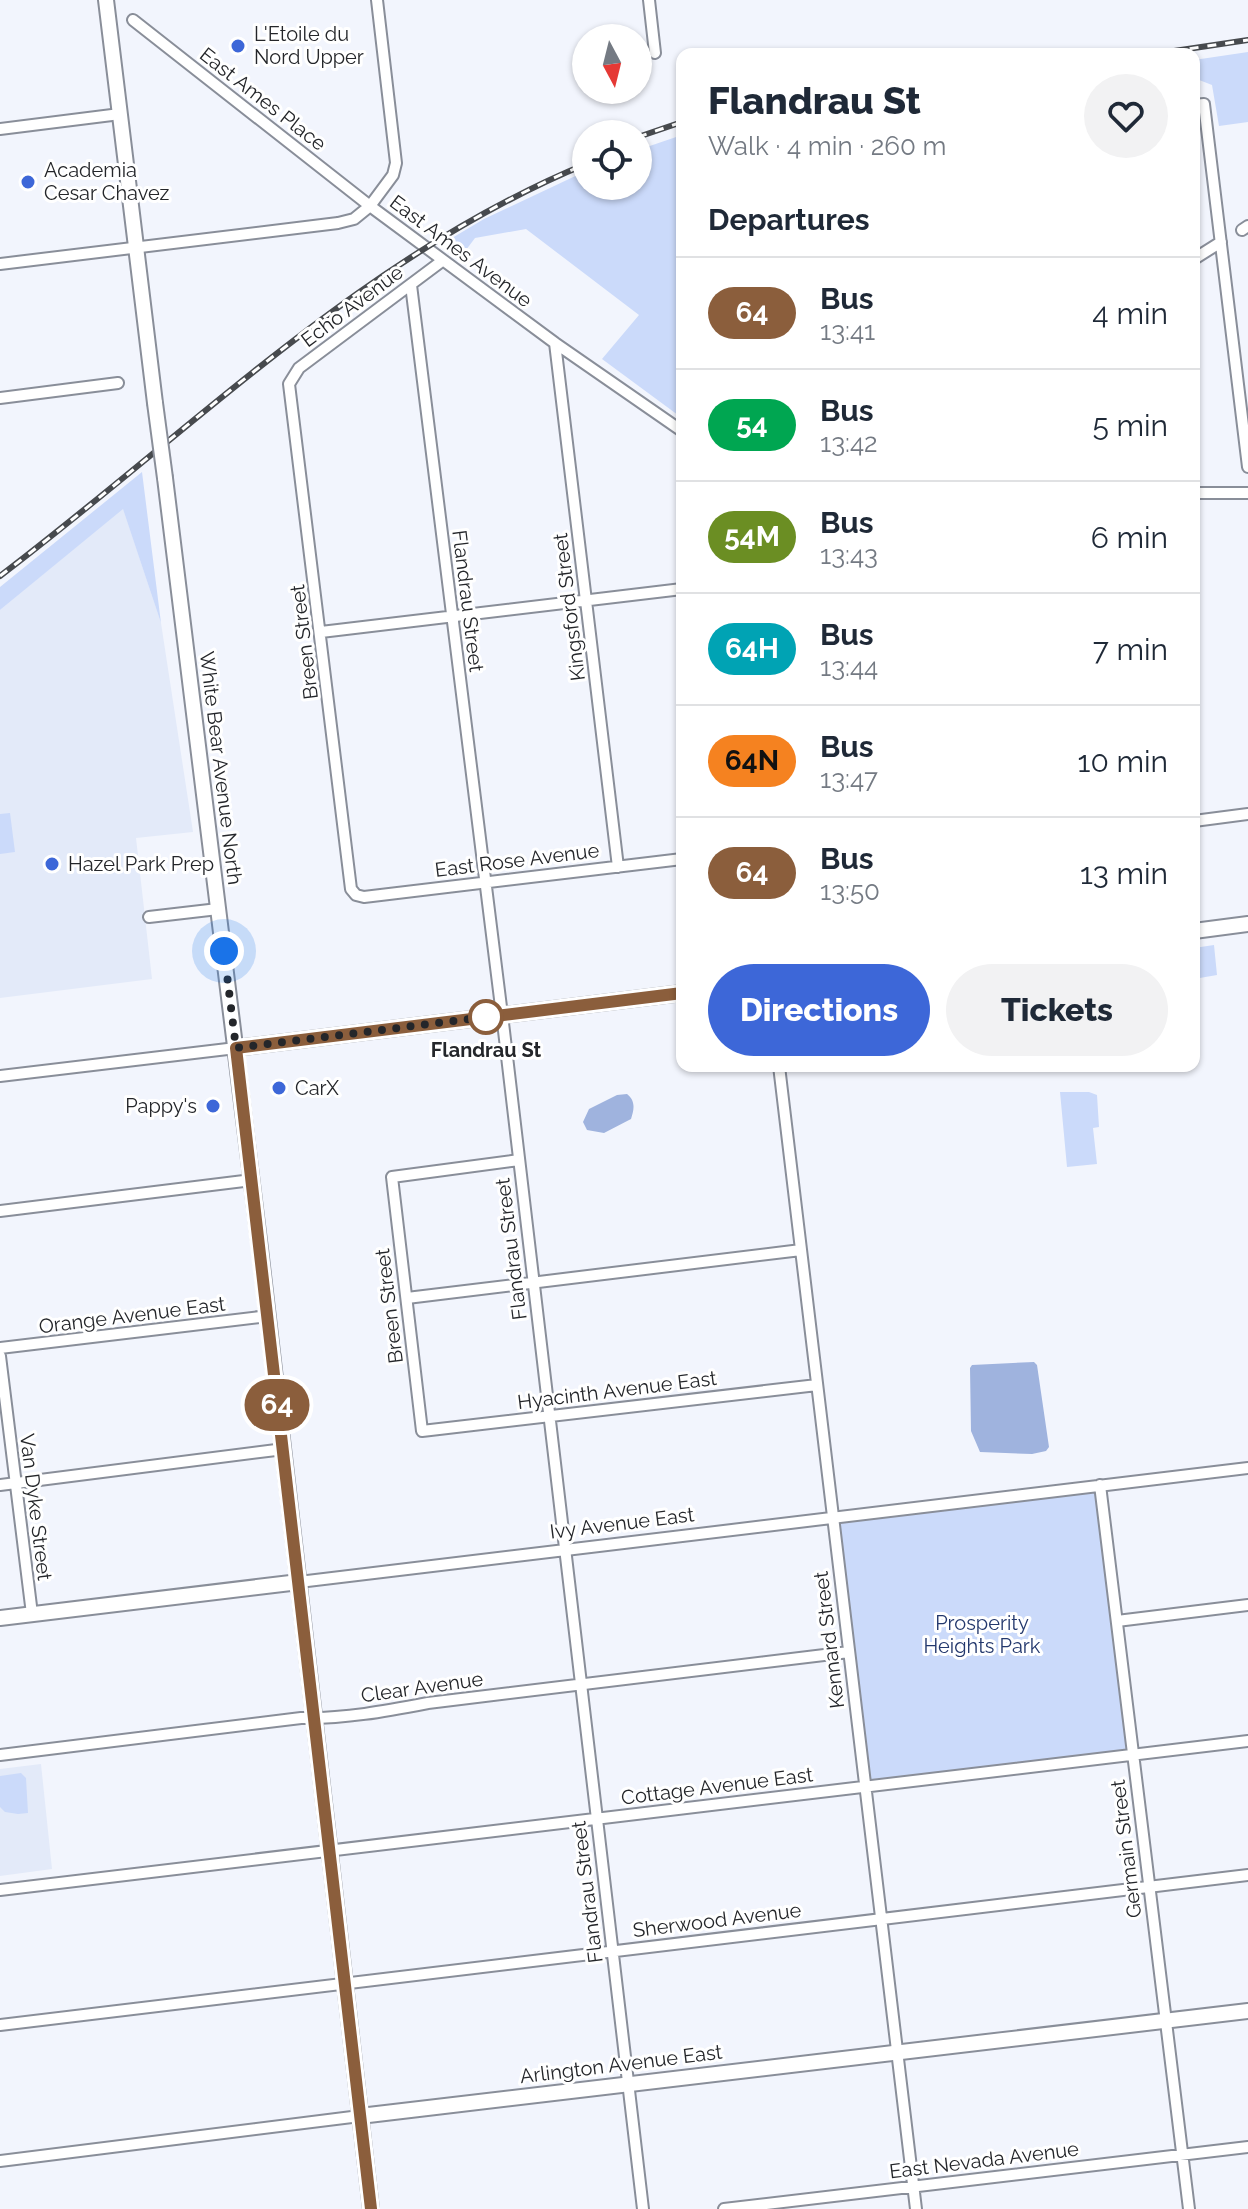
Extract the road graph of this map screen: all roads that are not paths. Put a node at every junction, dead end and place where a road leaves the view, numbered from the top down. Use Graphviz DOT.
graph roads {
  1 [pos="106,0"];
  2 [pos="377,0"];
  3 [pos="649,0"];
  4 [pos="133,20"];
  5 [pos="655,53"];
  6 [pos="1200,104"];
  7 [pos="120,114"];
  8 [pos="0,129"];
  9 [pos="370,206"];
  10 [pos="1221,242"];
  11 [pos="137,247"];
  12 [pos="1200,255"];
  13 [pos="442,261"];
  14 [pos="0,264"];
  15 [pos="411,285"];
  16 [pos="555,343"];
  17 [pos="118,383"];
  18 [pos="1243,383"];
  19 [pos="289,384"];
  20 [pos="0,398"];
  21 [pos="676,427"];
  22 [pos="1248,467"];
  23 [pos="1200,493"];
  24 [pos="1248,493"];
  25 [pos="676,590"];
  26 [pos="586,600"];
  27 [pos="452,616"];
  28 [pos="321,632"];
  29 [pos="1248,814"];
  30 [pos="1200,820"];
  31 [pos="676,860"];
  32 [pos="618,867"];
  33 [pos="485,882"];
  34 [pos="356,895"];
  35 [pos="218,909"];
  36 [pos="149,917"];
  37 [pos="1248,924"];
  38 [pos="1200,930"];
  39 [pos="676,994"];
  40 [pos="502,1015"];
  41 [pos="236,1048"];
  42 [pos="780,1072"];
  43 [pos="0,1076"];
  44 [pos="519,1160"];
  45 [pos="252,1180"];
  46 [pos="0,1211"];
  47 [pos="801,1250"];
  48 [pos="533,1282"];
  49 [pos="407,1298"];
  50 [pos="268,1316"];
  51 [pos="0,1348"];
  52 [pos="0,1356"];
  53 [pos="817,1385"];
  54 [pos="549,1416"];
  55 [pos="422,1431"];
  56 [pos="284,1449"];
  57 [pos="1248,1468"];
  58 [pos="15,1484"];
  59 [pos="0,1485"];
  60 [pos="1100,1485"];
  61 [pos="833,1518"];
  62 [pos="565,1550"];
  63 [pos="299,1582"];
  64 [pos="1248,1605"];
  65 [pos="32,1614"];
  66 [pos="0,1618"];
  67 [pos="1117,1621"];
  68 [pos="849,1652"];
  69 [pos="581,1684"];
  70 [pos="315,1718"];
  71 [pos="1248,1741"];
  72 [pos="1133,1754"];
  73 [pos="0,1755"];
  74 [pos="865,1786"];
  75 [pos="597,1818"];
  76 [pos="329,1850"];
  77 [pos="1248,1875"];
  78 [pos="1149,1886"];
  79 [pos="0,1890"];
  80 [pos="881,1918"];
  81 [pos="612,1950"];
  82 [pos="345,1982"];
  83 [pos="1248,2011"];
  84 [pos="1166,2021"];
  85 [pos="0,2025"];
  86 [pos="897,2052"];
  87 [pos="628,2084"];
  88 [pos="360,2116"];
  89 [pos="1248,2147"];
  90 [pos="1182,2155"];
  91 [pos="0,2161"];
  92 [pos="913,2187"];
  93 [pos="371,2209"];
  94 [pos="643,2209"];
  95 [pos="724,2209"];
  96 [pos="916,2209"];
  97 [pos="1189,2209"];
  1 -- 7 [label="main road, White Bear Avenue North"];
  2 -- 9 [label="street"];
  3 -- 5 [label="street"];
  4 -- 9 [label="street, East Ames Place"];
  6 -- 10 [label="street"];
  7 -- 8 [label="street"];
  7 -- 11 [label="main road, White Bear Avenue North"];
  9 -- 11 [label="street, East Ames Avenue"];
  9 -- 13 [label="street, East Ames Avenue"];
  10 -- 12 [label="street"];
  10 -- 18 [label="street"];
  11 -- 14 [label="street, East Ames Avenue"];
  11 -- 35 [label="main road, White Bear Avenue North, bridge"];
  13 -- 15 [label="street, Echo Avenue"];
  13 -- 16 [label="street, East Ames Avenue"];
  15 -- 19 [label="street, Echo Avenue"];
  15 -- 27 [label="street, Flandrau Street"];
  16 -- 21 [label="street, East Ames Avenue"];
  16 -- 26 [label="street, Kingsford Street"];
  17 -- 20 [label="street"];
  18 -- 22 [label="street"];
  19 -- 28 [label="street, Breen Street"];
  23 -- 24 [label="street"];
  25 -- 26 [label="street"];
  26 -- 27 [label="street"];
  26 -- 32 [label="street, Kingsford Street"];
  27 -- 28 [label="street"];
  27 -- 33 [label="street, Flandrau Street"];
  28 -- 34 [label="street, Breen Street"];
  29 -- 30 [label="street"];
  31 -- 32 [label="street, East Rose Avenue"];
  32 -- 33 [label="street, East Rose Avenue"];
  33 -- 34 [label="street, East Rose Avenue"];
  33 -- 40 [label="street, Flandrau Street"];
  35 -- 36 [label="street"];
  35 -- 41 [label="main road, White Bear Avenue North"];
  37 -- 38 [label="main road"];
  39 -- 40 [label="main road"];
  40 -- 41 [label="main road"];
  40 -- 44 [label="street, Flandrau Street"];
  41 -- 43 [label="street"];
  41 -- 45 [label="main road, White Bear Avenue North"];
  42 -- 47 [label="street, Kennard Street"];
  44 -- 48 [label="street, Flandrau Street"];
  44 -- 49 [label="street, Breen Street"];
  45 -- 46 [label="street"];
  45 -- 50 [label="main road, White Bear Avenue North"];
  47 -- 48 [label="street"];
  47 -- 53 [label="street, Kennard Street"];
  48 -- 49 [label="street"];
  48 -- 54 [label="street, Flandrau Street"];
  49 -- 55 [label="street, Breen Street"];
  50 -- 51 [label="street, Orange Avenue East"];
  50 -- 56 [label="main road, White Bear Avenue North"];
  52 -- 58 [label="street, Van Dyke Street"];
  53 -- 54 [label="street, Hyacinth Avenue East"];
  53 -- 61 [label="street, Kennard Street"];
  54 -- 55 [label="street, Hyacinth Avenue East"];
  54 -- 62 [label="street, Flandrau Street"];
  56 -- 58 [label="street"];
  56 -- 63 [label="main road, White Bear Avenue North"];
  57 -- 60 [label="street, Ivy Avenue East"];
  58 -- 59 [label="street"];
  58 -- 65 [label="street, Van Dyke Street"];
  60 -- 61 [label="street, Ivy Avenue East"];
  60 -- 67 [label="street, Germain Street"];
  61 -- 62 [label="street, Ivy Avenue East"];
  61 -- 68 [label="street, Kennard Street"];
  62 -- 63 [label="street, Ivy Avenue East"];
  62 -- 69 [label="street, Flandrau Street"];
  63 -- 65 [label="main road, Ivy Avenue East"];
  63 -- 70 [label="main road, White Bear Avenue North"];
  64 -- 67 [label="street"];
  65 -- 66 [label="main road, Ivy Avenue East"];
  67 -- 72 [label="street, Germain Street"];
  68 -- 69 [label="street, Clear Avenue"];
  68 -- 74 [label="street, Kennard Street"];
  69 -- 70 [label="street, Clear Avenue"];
  69 -- 75 [label="street, Flandrau Street"];
  70 -- 73 [label="street, Clear Avenue"];
  70 -- 76 [label="main road, White Bear Avenue North"];
  71 -- 72 [label="street, Cottage Avenue East"];
  72 -- 74 [label="street, Cottage Avenue East"];
  72 -- 78 [label="street, Germain Street"];
  74 -- 75 [label="street, Cottage Avenue East"];
  74 -- 80 [label="street, Kennard Street"];
  75 -- 76 [label="street, Cottage Avenue East"];
  75 -- 81 [label="street, Flandrau Street"];
  76 -- 79 [label="street, Cottage Avenue East"];
  76 -- 82 [label="main road, White Bear Avenue North"];
  77 -- 78 [label="street, Sherwood Avenue"];
  78 -- 80 [label="street, Sherwood Avenue"];
  78 -- 84 [label="street, Germain Street"];
  80 -- 81 [label="street, Sherwood Avenue"];
  80 -- 86 [label="street, Kennard Street"];
  81 -- 82 [label="street, Sherwood Avenue"];
  81 -- 87 [label="street, Flandrau Street"];
  82 -- 85 [label="street, Sherwood Avenue"];
  82 -- 88 [label="main road, White Bear Avenue North"];
  83 -- 84 [label="main road, Arlington Avenue East"];
  84 -- 86 [label="main road, Arlington Avenue East"];
  84 -- 90 [label="street, Germain Street"];
  86 -- 87 [label="main road, Arlington Avenue East"];
  86 -- 92 [label="street, Kennard Street"];
  87 -- 88 [label="main road, Arlington Avenue East"];
  87 -- 94 [label="street, Flandrau Street"];
  88 -- 91 [label="street, Arlington Avenue East"];
  88 -- 93 [label="main road, White Bear Avenue North"];
  89 -- 90 [label="street, East Nevada Avenue"];
  90 -- 92 [label="street, East Nevada Avenue"];
  90 -- 97 [label="street, Germain Street"];
  92 -- 95 [label="street, East Nevada Avenue"];
  92 -- 96 [label="street, Kennard Street"];
}
